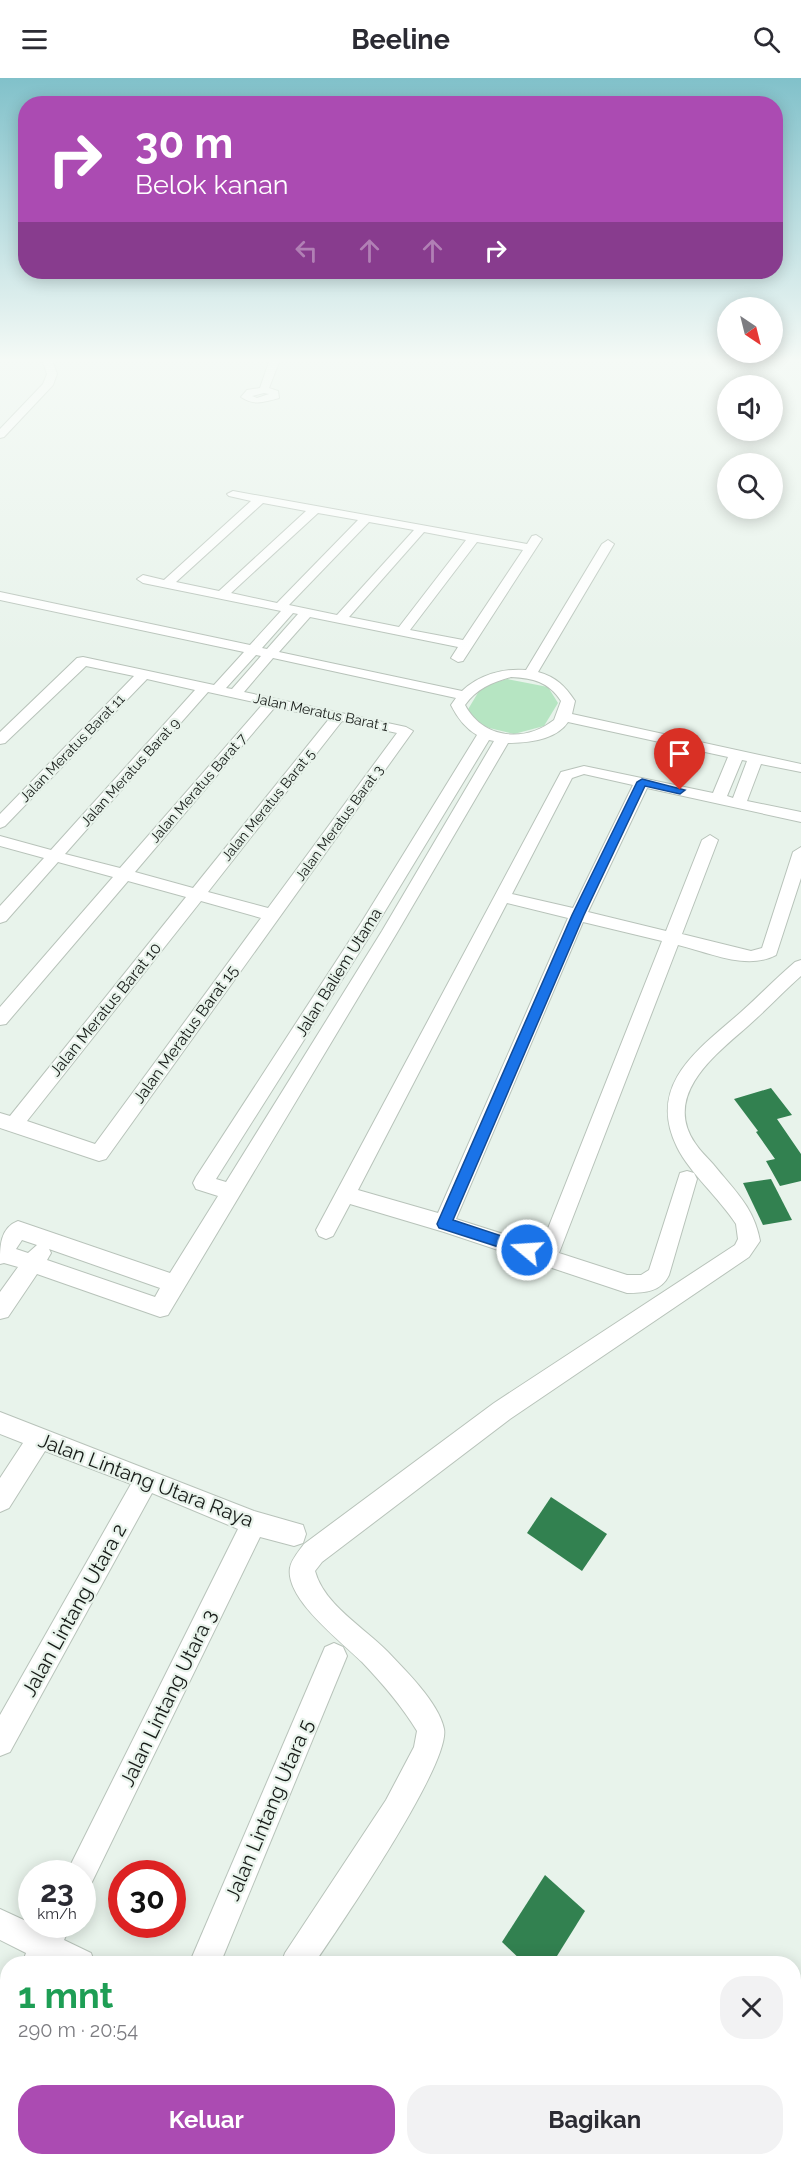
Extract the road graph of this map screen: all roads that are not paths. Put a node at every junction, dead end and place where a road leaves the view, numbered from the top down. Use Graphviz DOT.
graph roads {
  1 [pos="233,494"];
  2 [pos="260,499"];
  3 [pos="315,508"];
  4 [pos="367,518"];
  5 [pos="422,528"];
  6 [pos="474,538"];
  7 [pos="608,544"];
  8 [pos="143,579"];
  9 [pos="167,584"];
  10 [pos="222,595"];
  11 [pos="0,596"];
  12 [pos="285,608"];
  13 [pos="307,612"];
  14 [pos="340,619"];
  15 [pos="402,632"];
  16 [pos="466,645"];
  17 [pos="253,650"];
  18 [pos="271,654"];
  19 [pos="458,658"];
  20 [pos="144,674"];
  21 [pos="530,674"];
  22 [pos="211,689"];
  23 [pos="235,694"];
  24 [pos="463,695"];
  25 [pos="272,702"];
  26 [pos="339,716"];
  27 [pos="565,717"];
  28 [pos="406,731"];
  29 [pos="485,734"];
  30 [pos="503,739"];
  31 [pos="0,740"];
  32 [pos="736,755"];
  33 [pos="755,759"];
  34 [pos="801,768"];
  35 [pos="642,782"];
  36 [pos="718,799"];
  37 [pos="738,803"];
  38 [pos="801,817"];
  39 [pos="0,823"];
  40 [pos="710,840"];
  41 [pos="0,841"];
  42 [pos="801,852"];
  43 [pos="55,856"];
  44 [pos="124,875"];
  45 [pos="197,895"];
  46 [pos="504,897"];
  47 [pos="272,915"];
  48 [pos="578,915"];
  49 [pos="0,917"];
  50 [pos="672,939"];
  51 [pos="801,966"];
  52 [pos="0,1019"];
  53 [pos="7,1122"];
  54 [pos="687,1179"];
  55 [pos="231,1192"];
  56 [pos="344,1194"];
  57 [pos="444,1224"];
  58 [pos="326,1230"];
  59 [pos="48,1240"];
  60 [pos="1,1254"];
  61 [pos="547,1257"];
  62 [pos="33,1263"];
  63 [pos="175,1284"];
  64 [pos="0,1310"];
  65 [pos="0,1423"];
  66 [pos="40,1438"];
  67 [pos="147,1479"];
  68 [pos="0,1500"];
  69 [pos="254,1522"];
  70 [pos="294,1534"];
  71 [pos="334,1656"];
  72 [pos="0,1742"];
  73 [pos="88,1860"];
  74 [pos="0,1924"];
  75 [pos="46,1945"];
  76 [pos="66,1956"];
  77 [pos="207,1956"];
  78 [pos="301,1956"];
  1 -- 2 [label="street"];
  2 -- 3 [label="street"];
  2 -- 9 [label="street"];
  3 -- 4 [label="street"];
  3 -- 10 [label="street"];
  4 -- 5 [label="street"];
  4 -- 12 [label="street, Jalan Meratus Barat 9"];
  5 -- 6 [label="street"];
  5 -- 14 [label="street"];
  6 -- 15 [label="street"];
  6 -- 16 [label="street"];
  7 -- 21 [label="street"];
  8 -- 9 [label="street"];
  9 -- 10 [label="street"];
  10 -- 12 [label="street"];
  11 -- 17 [label="street"];
  12 -- 13 [label="street"];
  12 -- 17 [label="street, Jalan Meratus Barat 9"];
  13 -- 14 [label="street"];
  13 -- 18 [label="street"];
  14 -- 15 [label="street"];
  15 -- 16 [label="street"];
  16 -- 19 [label="street"];
  17 -- 18 [label="street"];
  17 -- 22 [label="street, Jalan Meratus Barat 9"];
  18 -- 23 [label="street"];
  18 -- 24 [label="street"];
  20 -- 22 [label="street, Jalan Meratus Barat 1"];
  20 -- 31 [label="street, Jalan Meratus Barat 1"];
  20 -- 39 [label="street, Jalan Meratus Barat 11"];
  21 -- 24 [label="street"];
  21 -- 27 [label="street"];
  22 -- 23 [label="street, Jalan Meratus Barat 1"];
  22 -- 43 [label="street, Jalan Meratus Barat 9"];
  23 -- 25 [label="street, Jalan Meratus Barat 1"];
  24 -- 29 [label="street"];
  25 -- 26 [label="street, Jalan Meratus Barat 1"];
  25 -- 44 [label="street, Jalan Meratus Barat 7"];
  26 -- 28 [label="street, Jalan Meratus Barat 1"];
  26 -- 45 [label="street, Jalan Meratus Barat 5"];
  27 -- 30 [label="street"];
  27 -- 32 [label="street"];
  28 -- 47 [label="street, Jalan Meratus Barat 3"];
  29 -- 30 [label="street"];
  29 -- 55 [label="street, Jalan Baliem Utama"];
  30 -- 55 [label="street, Jalan Baliem Utama"];
  32 -- 33 [label="street"];
  32 -- 36 [label="street"];
  33 -- 34 [label="street"];
  33 -- 37 [label="street"];
  35 -- 36 [label="street"];
  35 -- 46 [label="street"];
  35 -- 48 [label="street"];
  36 -- 37 [label="street"];
  37 -- 38 [label="street"];
  40 -- 50 [label="street"];
  41 -- 43 [label="street"];
  42 -- 50 [label="street"];
  43 -- 44 [label="street"];
  43 -- 49 [label="street, Jalan Meratus Barat 9"];
  44 -- 45 [label="street"];
  44 -- 52 [label="street, Jalan Meratus Barat 7"];
  45 -- 47 [label="street"];
  45 -- 53 [label="street, Jalan Meratus Barat 10"];
  46 -- 48 [label="street"];
  46 -- 56 [label="street"];
  47 -- 53 [label="street, Jalan Meratus Barat 15"];
  48 -- 50 [label="street"];
  48 -- 57 [label="street"];
  50 -- 61 [label="street"];
  51 -- 78 [label="street"];
  54 -- 61 [label="street"];
  55 -- 63 [label="street, Jalan Baliem Utama"];
  56 -- 57 [label="street"];
  56 -- 58 [label="street"];
  57 -- 61 [label="street"];
  59 -- 60 [label="street"];
  59 -- 62 [label="street"];
  59 -- 63 [label="street"];
  60 -- 62 [label="street"];
  62 -- 63 [label="street, Jalan Baliem Utama"];
  62 -- 64 [label="street"];
  65 -- 66 [label="street, Jalan Lintang Utara Raya"];
  66 -- 67 [label="street, Jalan Lintang Utara Raya"];
  66 -- 68 [label="street"];
  67 -- 69 [label="street, Jalan Lintang Utara Raya"];
  67 -- 72 [label="street, Jalan Lintang Utara 2"];
  69 -- 70 [label="street, Jalan Lintang Utara Raya"];
  69 -- 73 [label="street, Jalan Lintang Utara 3"];
  71 -- 77 [label="street, Jalan Lintang Utara 5"];
  74 -- 75 [label="street"];
  75 -- 76 [label="street"];
}
